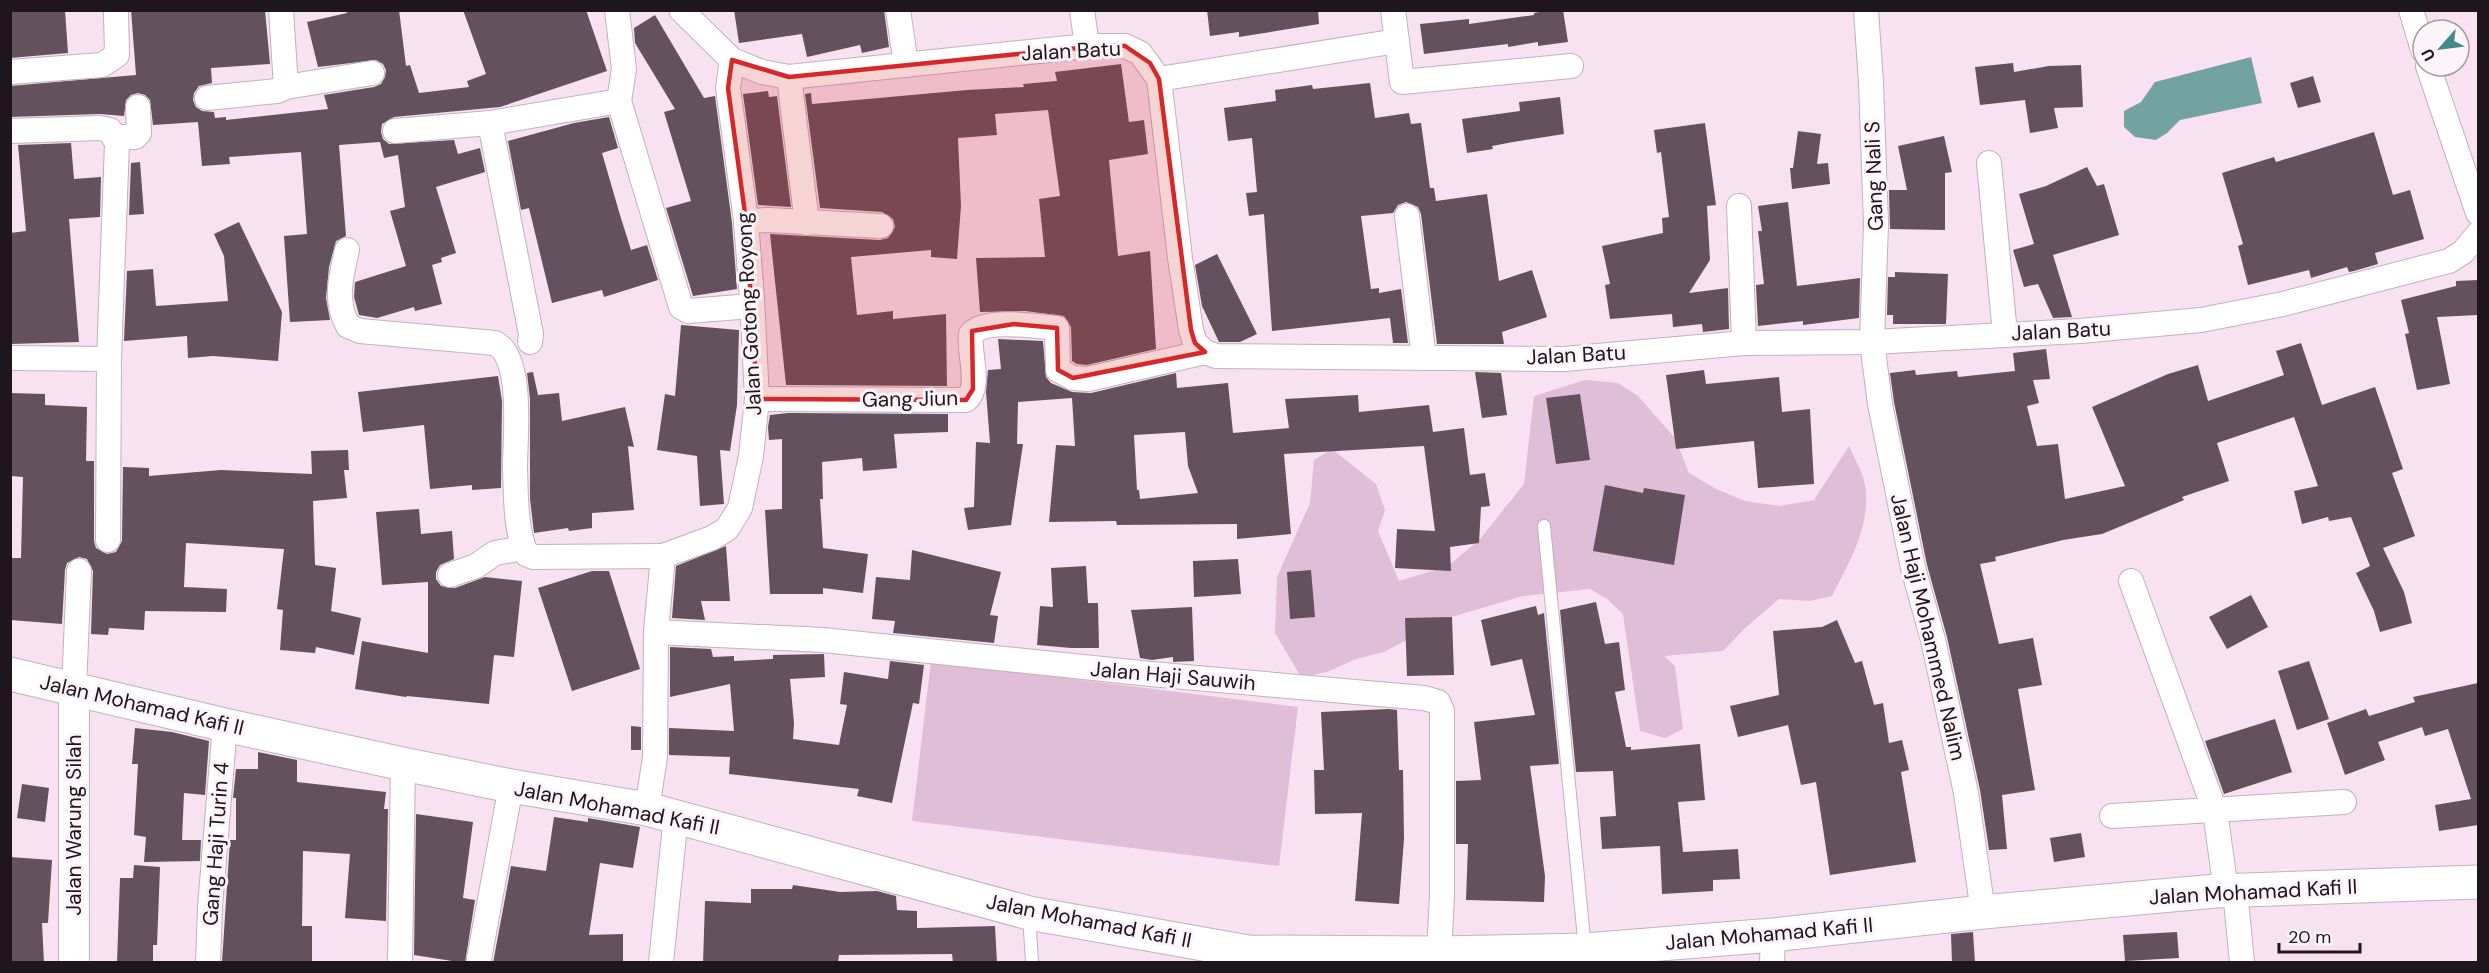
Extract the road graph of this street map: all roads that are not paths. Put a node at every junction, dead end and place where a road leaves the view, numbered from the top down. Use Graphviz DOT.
graph roads {
  1 [pos="280,10"];
  2 [pos="617,10"];
  3 [pos="681,10"];
  4 [pos="898,10"];
  5 [pos="1082,10"];
  6 [pos="1393,10"];
  7 [pos="1866,10"];
  8 [pos="116,13"];
  9 [pos="1397,41"];
  10 [pos="1087,46"];
  11 [pos="732,60"];
  12 [pos="906,65"];
  13 [pos="1571,66"];
  14 [pos="10,72"];
  15 [pos="372,73"];
  16 [pos="789,77"];
  17 [pos="2432,78"];
  18 [pos="1159,79"];
  19 [pos="286,87"];
  20 [pos="207,98"];
  21 [pos="620,101"];
  22 [pos="138,107"];
  23 [pos="490,123"];
  24 [pos="10,131"];
  25 [pos="395,131"];
  26 [pos="114,137"];
  27 [pos="1989,163"];
  28 [pos="1739,206"];
  29 [pos="2478,213"];
  30 [pos="1407,216"];
  31 [pos="746,221"];
  32 [pos="807,223"];
  33 [pos="881,226"];
  34 [pos="2478,234"];
  35 [pos="347,250"];
  36 [pos="752,306"];
  37 [pos="2005,334"];
  38 [pos="530,342"];
  39 [pos="1872,342"];
  40 [pos="1744,343"];
  41 [pos="1205,352"];
  42 [pos="10,358"];
  43 [pos="1425,358"];
  44 [pos="109,359"];
  45 [pos="756,399"];
  46 [pos="1544,526"];
  47 [pos="108,540"];
  48 [pos="524,548"];
  49 [pos="663,556"];
  50 [pos="80,571"];
  51 [pos="450,575"];
  52 [pos="2132,581"];
  53 [pos="656,632"];
  54 [pos="75,667"];
  55 [pos="10,674"];
  56 [pos="225,725"];
  57 [pos="403,764"];
  58 [pos="511,786"];
  59 [pos="2344,802"];
  60 [pos="658,805"];
  61 [pos="2215,811"];
  62 [pos="2112,816"];
  63 [pos="2478,882"];
  64 [pos="2228,885"];
  65 [pos="1982,903"];
  66 [pos="1029,914"];
  67 [pos="1440,941"];
  68 [pos="1584,941"];
  69 [pos="1772,949"];
  70 [pos="479,959"];
  71 [pos="400,961"];
  72 [pos="74,963"];
  73 [pos="208,963"];
  74 [pos="662,963"];
  75 [pos="1032,963"];
  76 [pos="2242,963"];
  1 -- 19 [label="street"];
  2 -- 21 [label="street"];
  3 -- 11 [label="street"];
  4 -- 12 [label="street"];
  5 -- 10 [label="street"];
  6 -- 9 [label="street"];
  7 -- 39 [label="street, Gang Nali S"];
  8 -- 14 [label="street"];
  9 -- 13 [label="street"];
  9 -- 18 [label="street"];
  10 -- 12 [label="street, Jalan Batu"];
  10 -- 18 [label="street, Jalan Batu"];
  11 -- 16 [label="street, Jalan Batu"];
  11 -- 31 [label="street, Jalan Gotong Royong"];
  12 -- 16 [label="street, Jalan Batu"];
  15 -- 19 [label="street"];
  16 -- 32 [label="street"];
  17 -- 29 [label="street"];
  18 -- 41 [label="street, Jalan Batu"];
  19 -- 20 [label="street"];
  21 -- 23 [label="street"];
  21 -- 36 [label="street"];
  22 -- 26 [label="street"];
  23 -- 25 [label="street"];
  23 -- 38 [label="street"];
  24 -- 26 [label="street"];
  26 -- 44 [label="street"];
  27 -- 37 [label="street"];
  28 -- 40 [label="street"];
  30 -- 43 [label="street"];
  31 -- 32 [label="street"];
  31 -- 36 [label="street, Jalan Gotong Royong"];
  32 -- 33 [label="street"];
  34 -- 37 [label="street, Jalan Batu"];
  35 -- 48 [label="street"];
  36 -- 45 [label="street, Jalan Gotong Royong"];
  37 -- 39 [label="street, Jalan Batu"];
  39 -- 40 [label="street, Jalan Batu"];
  39 -- 65 [label="street, Jalan Haji Mohammed Nalim"];
  40 -- 43 [label="street, Jalan Batu"];
  41 -- 43 [label="street, Jalan Batu"];
  41 -- 45 [label="street, Gang Jiun"];
  42 -- 44 [label="street"];
  44 -- 47 [label="street"];
  45 -- 49 [label="street, Jalan Gotong Royong"];
  46 -- 68 [label="lane"];
  48 -- 49 [label="street, Jalan Gotong Royong"];
  48 -- 51 [label="street"];
  49 -- 53 [label="street"];
  50 -- 54 [label="street"];
  52 -- 61 [label="street"];
  53 -- 60 [label="street"];
  53 -- 67 [label="street, Jalan Haji Sauwih"];
  54 -- 55 [label="main road, Jalan Mohamad Kafi II"];
  54 -- 56 [label="main road, Jalan Mohamad Kafi II"];
  54 -- 72 [label="street, Jalan Warung Silah"];
  56 -- 57 [label="main road, Jalan Mohamad Kafi II"];
  56 -- 73 [label="street, Gang Haji Turin 4"];
  57 -- 58 [label="main road, Jalan Mohamad Kafi II"];
  57 -- 71 [label="street"];
  58 -- 60 [label="main road, Jalan Mohamad Kafi II"];
  58 -- 70 [label="street"];
  59 -- 61 [label="street"];
  60 -- 66 [label="main road, Jalan Mohamad Kafi II"];
  60 -- 74 [label="street"];
  61 -- 62 [label="street"];
  61 -- 64 [label="street"];
  63 -- 64 [label="main road, Jalan Mohamad Kafi II"];
  64 -- 65 [label="main road, Jalan Mohamad Kafi II"];
  64 -- 76 [label="street"];
  65 -- 69 [label="main road, Jalan Mohamad Kafi II"];
  66 -- 67 [label="main road, Jalan Mohamad Kafi II"];
  66 -- 75 [label="lane"];
  67 -- 68 [label="main road, Jalan Mohamad Kafi II"];
  68 -- 69 [label="main road, Jalan Mohamad Kafi II"];
}
